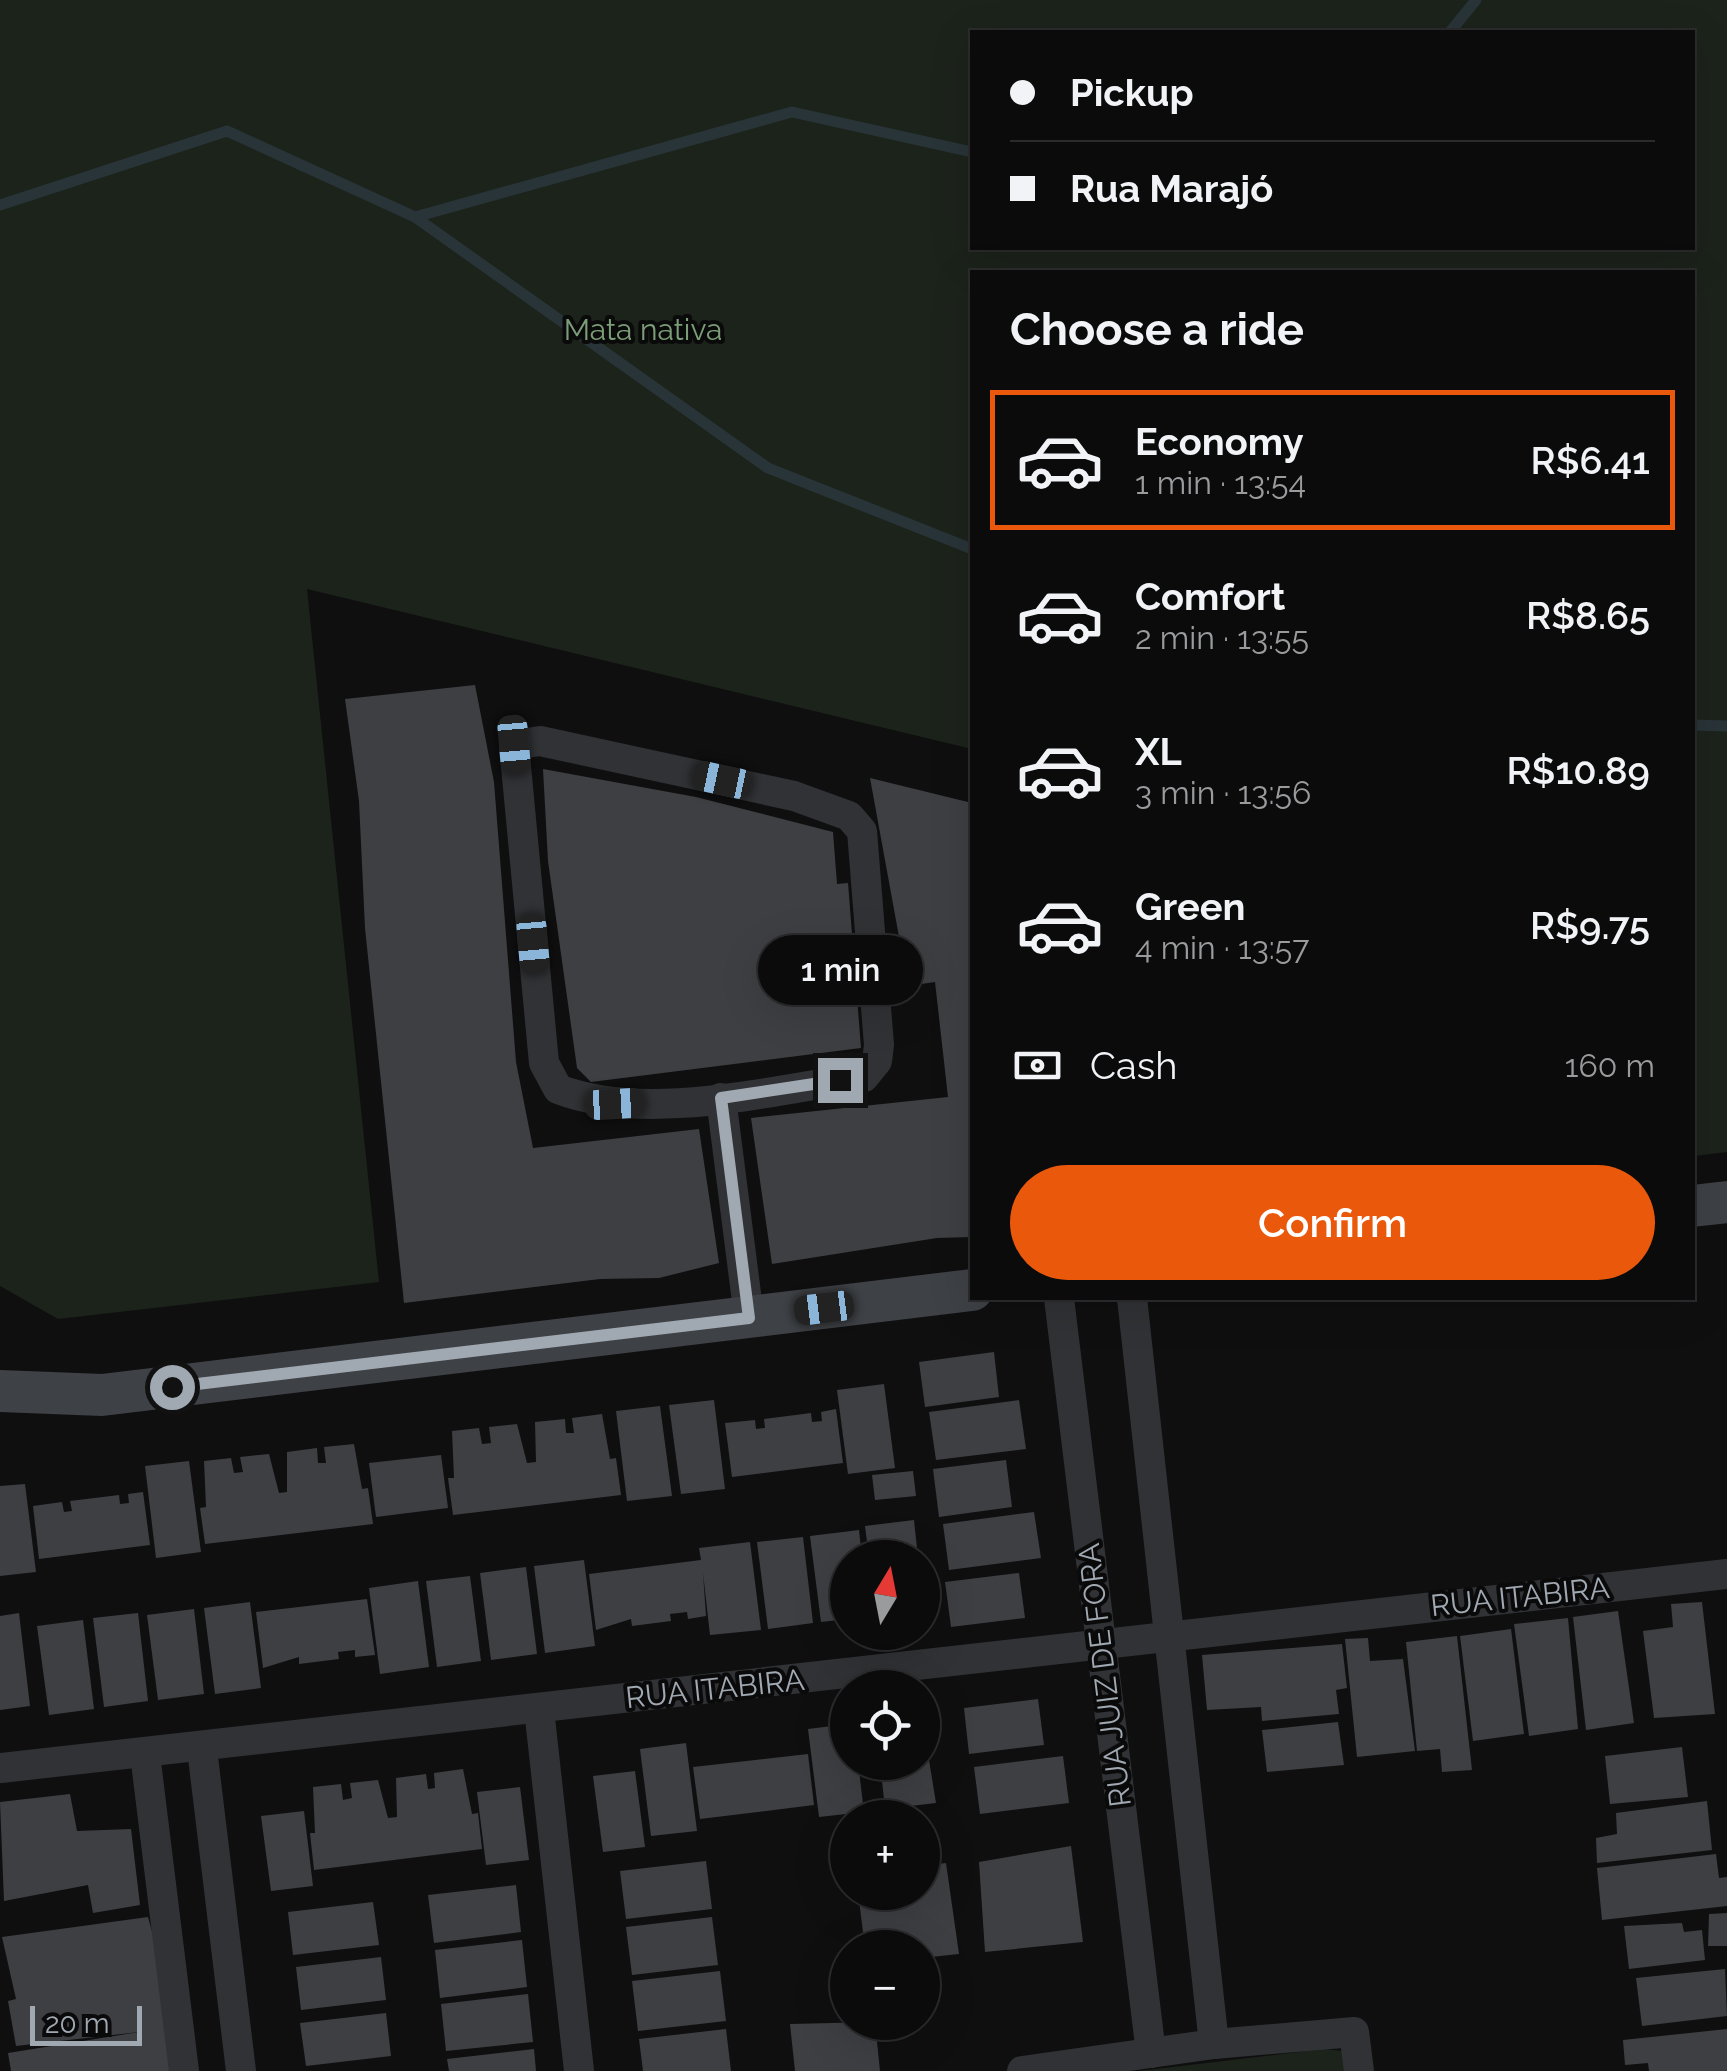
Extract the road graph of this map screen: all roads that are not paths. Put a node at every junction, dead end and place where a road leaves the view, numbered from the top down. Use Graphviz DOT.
graph roads {
  1 [pos="721,1098"];
  2 [pos="1727,1202"];
  3 [pos="1695,1206"];
  4 [pos="970,1290"];
  5 [pos="1059,1300"];
  6 [pos="1132,1300"];
  7 [pos="749,1318"];
  8 [pos="0,1391"];
  9 [pos="1727,1574"];
  10 [pos="1169,1637"];
  11 [pos="1102,1645"];
  12 [pos="538,1708"];
  13 [pos="202,1748"];
  14 [pos="145,1754"];
  15 [pos="2,1768"];
  16 [pos="1214,2044"];
  17 [pos="1151,2053"];
  18 [pos="184,2071"];
  19 [pos="241,2071"];
  20 [pos="578,2071"];
  21 [pos="1022,2071"];
  22 [pos="1359,2071"];
  1 -- 1 [label="street"];
  1 -- 7 [label="street"];
  2 -- 3 [label="street"];
  4 -- 7 [label="street"];
  5 -- 11 [label="street, RUA JUIZ DE FORA"];
  6 -- 10 [label="street"];
  7 -- 8 [label="street"];
  9 -- 10 [label="street, RUA ITABIRA"];
  10 -- 11 [label="street, RUA ITABIRA"];
  10 -- 16 [label="street"];
  11 -- 12 [label="street, RUA ITABIRA"];
  11 -- 17 [label="street, RUA JUIZ DE FORA"];
  12 -- 13 [label="street, RUA ITABIRA"];
  12 -- 20 [label="street"];
  13 -- 14 [label="street, RUA ITABIRA"];
  13 -- 19 [label="street"];
  14 -- 15 [label="street, RUA ITABIRA"];
  14 -- 18 [label="street"];
  16 -- 17 [label="street"];
  16 -- 22 [label="street"];
  17 -- 21 [label="street"];
}
